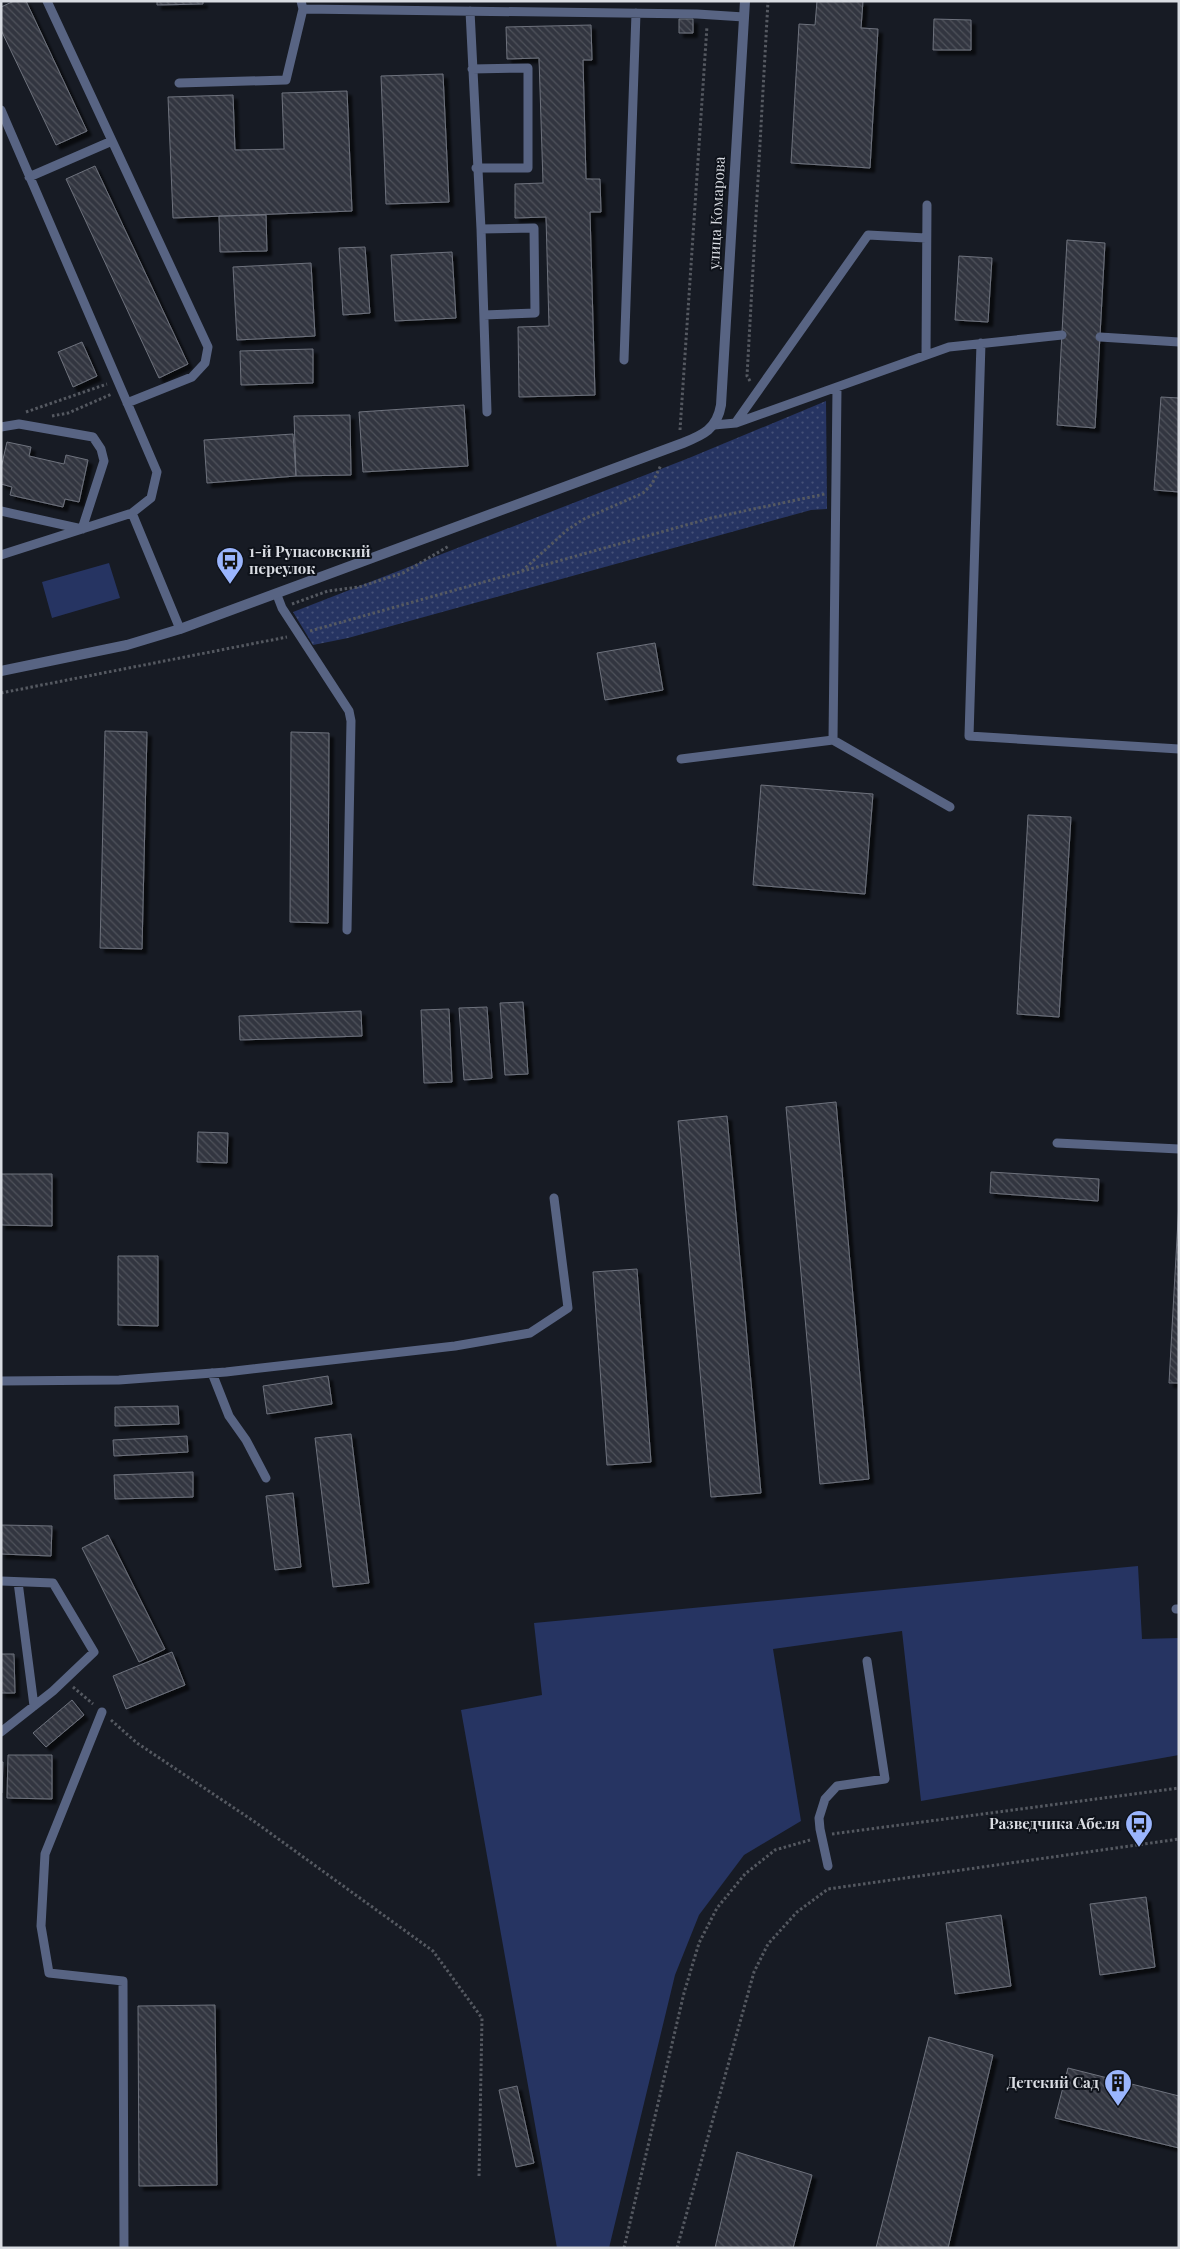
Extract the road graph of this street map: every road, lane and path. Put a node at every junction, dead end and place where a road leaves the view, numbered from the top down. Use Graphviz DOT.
graph roads {
  1 [pos="47,1"];
  2 [pos="745,1"];
  3 [pos="768,1"];
  4 [pos="302,5"];
  5 [pos="470,11"];
  6 [pos="636,13"];
  7 [pos="708,15"];
  8 [pos="744,17"];
  9 [pos="472,69"];
  10 [pos="178,83"];
  11 [pos="1,110"];
  12 [pos="112,141"];
  13 [pos="476,168"];
  14 [pos="29,177"];
  15 [pos="927,205"];
  16 [pos="481,229"];
  17 [pos="926,238"];
  18 [pos="484,315"];
  19 [pos="1062,335"];
  20 [pos="1100,337"];
  21 [pos="1179,342"];
  22 [pos="981,343"];
  23 [pos="926,355"];
  24 [pos="624,360"];
  25 [pos="117,380"];
  26 [pos="837,388"];
  27 [pos="122,390"];
  28 [pos="758,392"];
  29 [pos="127,403"];
  30 [pos="487,412"];
  31 [pos="20,414"];
  32 [pos="44,418"];
  33 [pos="736,423"];
  34 [pos="714,425"];
  35 [pos="1,427"];
  36 [pos="680,430"];
  37 [pos="669,462"];
  38 [pos="661,465"];
  39 [pos="652,468"];
  40 [pos="836,492"];
  41 [pos="1,511"];
  42 [pos="132,513"];
  43 [pos="82,529"];
  44 [pos="451,544"];
  45 [pos="1,555"];
  46 [pos="521,571"];
  47 [pos="277,595"];
  48 [pos="282,608"];
  49 [pos="180,629"];
  50 [pos="300,634"];
  51 [pos="1,671"];
  52 [pos="1,693"];
  53 [pos="833,740"];
  54 [pos="1179,750"];
  55 [pos="681,759"];
  56 [pos="950,807"];
  57 [pos="347,930"];
  58 [pos="1056,1143"];
  59 [pos="1179,1149"];
  60 [pos="554,1198"];
  61 [pos="212,1373"];
  62 [pos="1,1382"];
  63 [pos="266,1478"];
  64 [pos="1,1582"];
  65 [pos="18,1582"];
  66 [pos="867,1661"];
  67 [pos="65,1680"];
  68 [pos="34,1706"];
  69 [pos="102,1712"];
  70 [pos="1,1732"];
  71 [pos="1179,1788"];
  72 [pos="822,1836"];
  73 [pos="1179,1839"];
  74 [pos="828,1866"];
  75 [pos="479,2177"];
  76 [pos="124,2248"];
  77 [pos="624,2248"];
  78 [pos="677,2248"];
  1 -- 12 [label="lane"];
  2 -- 8 [label="street, улица Комарова"];
  3 -- 28 [label="path"];
  4 -- 5 [label="lane"];
  4 -- 10 [label="lane"];
  5 -- 6 [label="lane"];
  5 -- 9 [label="lane"];
  6 -- 7 [label="lane"];
  6 -- 24 [label="lane"];
  7 -- 8 [label="lane"];
  7 -- 36 [label="path"];
  8 -- 34 [label="street, улица Комарова"];
  9 -- 13 [label="lane"];
  9 -- 13 [label="lane"];
  11 -- 14 [label="lane"];
  12 -- 14 [label="lane"];
  12 -- 29 [label="lane"];
  13 -- 16 [label="lane"];
  14 -- 25 [label="lane"];
  15 -- 17 [label="lane"];
  16 -- 18 [label="lane"];
  16 -- 18 [label="lane"];
  17 -- 23 [label="lane"];
  17 -- 28 [label="lane"];
  18 -- 30 [label="lane"];
  19 -- 22 [label="lane"];
  20 -- 21 [label="lane"];
  22 -- 23 [label="lane"];
  22 -- 54 [label="lane"];
  23 -- 26 [label="lane"];
  25 -- 27 [label="lane"];
  25 -- 31 [label="path"];
  26 -- 33 [label="lane"];
  26 -- 40 [label="lane"];
  27 -- 29 [label="lane"];
  27 -- 32 [label="path"];
  28 -- 33 [label="lane"];
  29 -- 42 [label="lane"];
  33 -- 34 [label="lane"];
  34 -- 47 [label="street"];
  35 -- 43 [label="lane"];
  37 -- 38 [label="path"];
  38 -- 39 [label="path"];
  38 -- 46 [label="path"];
  40 -- 46 [label="path"];
  40 -- 53 [label="lane"];
  41 -- 43 [label="lane"];
  42 -- 43 [label="lane"];
  42 -- 49 [label="lane"];
  43 -- 45 [label="lane"];
  44 -- 48 [label="path"];
  46 -- 50 [label="path"];
  47 -- 48 [label="lane"];
  47 -- 49 [label="street"];
  48 -- 50 [label="lane"];
  49 -- 51 [label="street"];
  50 -- 52 [label="path"];
  50 -- 57 [label="lane"];
  53 -- 55 [label="lane"];
  53 -- 56 [label="lane"];
  58 -- 59 [label="lane"];
  60 -- 61 [label="lane"];
  61 -- 62 [label="lane"];
  61 -- 63 [label="lane"];
  64 -- 65 [label="lane"];
  65 -- 67 [label="lane"];
  65 -- 68 [label="lane"];
  66 -- 72 [label="lane"];
  67 -- 68 [label="lane"];
  67 -- 69 [label="path"];
  68 -- 70 [label="lane"];
  69 -- 75 [label="path"];
  69 -- 76 [label="lane"];
  71 -- 72 [label="path"];
  72 -- 74 [label="lane"];
  72 -- 77 [label="path"];
  73 -- 78 [label="path"];
}
